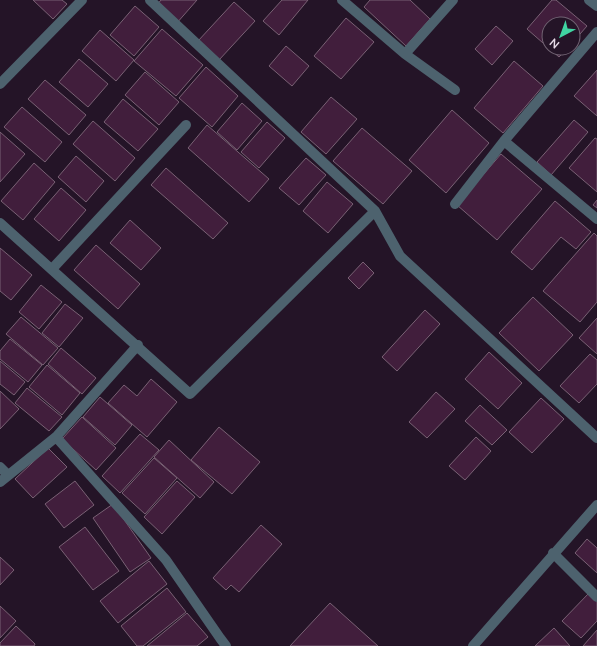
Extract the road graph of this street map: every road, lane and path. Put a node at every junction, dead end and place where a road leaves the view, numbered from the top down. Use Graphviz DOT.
graph roads {
  1 [pos="82,0"];
  2 [pos="150,0"];
  3 [pos="342,0"];
  4 [pos="453,0"];
  5 [pos="589,0"];
  6 [pos="597,6"];
  7 [pos="597,32"];
  8 [pos="405,54"];
  9 [pos="0,84"];
  10 [pos="455,90"];
  11 [pos="186,125"];
  12 [pos="504,141"];
  13 [pos="455,204"];
  14 [pos="375,211"];
  15 [pos="597,219"];
  16 [pos="0,223"];
  17 [pos="52,269"];
  18 [pos="138,345"];
  19 [pos="56,437"];
  20 [pos="597,438"];
  21 [pos="0,467"];
  22 [pos="8,475"];
  23 [pos="0,482"];
  24 [pos="597,505"];
  25 [pos="553,553"];
  26 [pos="597,597"];
  27 [pos="226,646"];
  28 [pos="473,646"];
  1 -- 9 [label="street"];
  2 -- 14 [label="street"];
  3 -- 8 [label="street"];
  4 -- 8 [label="street"];
  5 -- 6 [label="street"];
  7 -- 12 [label="street"];
  8 -- 10 [label="street"];
  11 -- 17 [label="street"];
  12 -- 13 [label="street"];
  12 -- 15 [label="street"];
  14 -- 18 [label="street"];
  14 -- 20 [label="street"];
  16 -- 17 [label="street"];
  17 -- 18 [label="street"];
  18 -- 19 [label="street"];
  19 -- 22 [label="street"];
  19 -- 27 [label="street"];
  21 -- 22 [label="street"];
  22 -- 23 [label="street"];
  24 -- 25 [label="street"];
  25 -- 26 [label="street"];
  25 -- 28 [label="street"];
}
